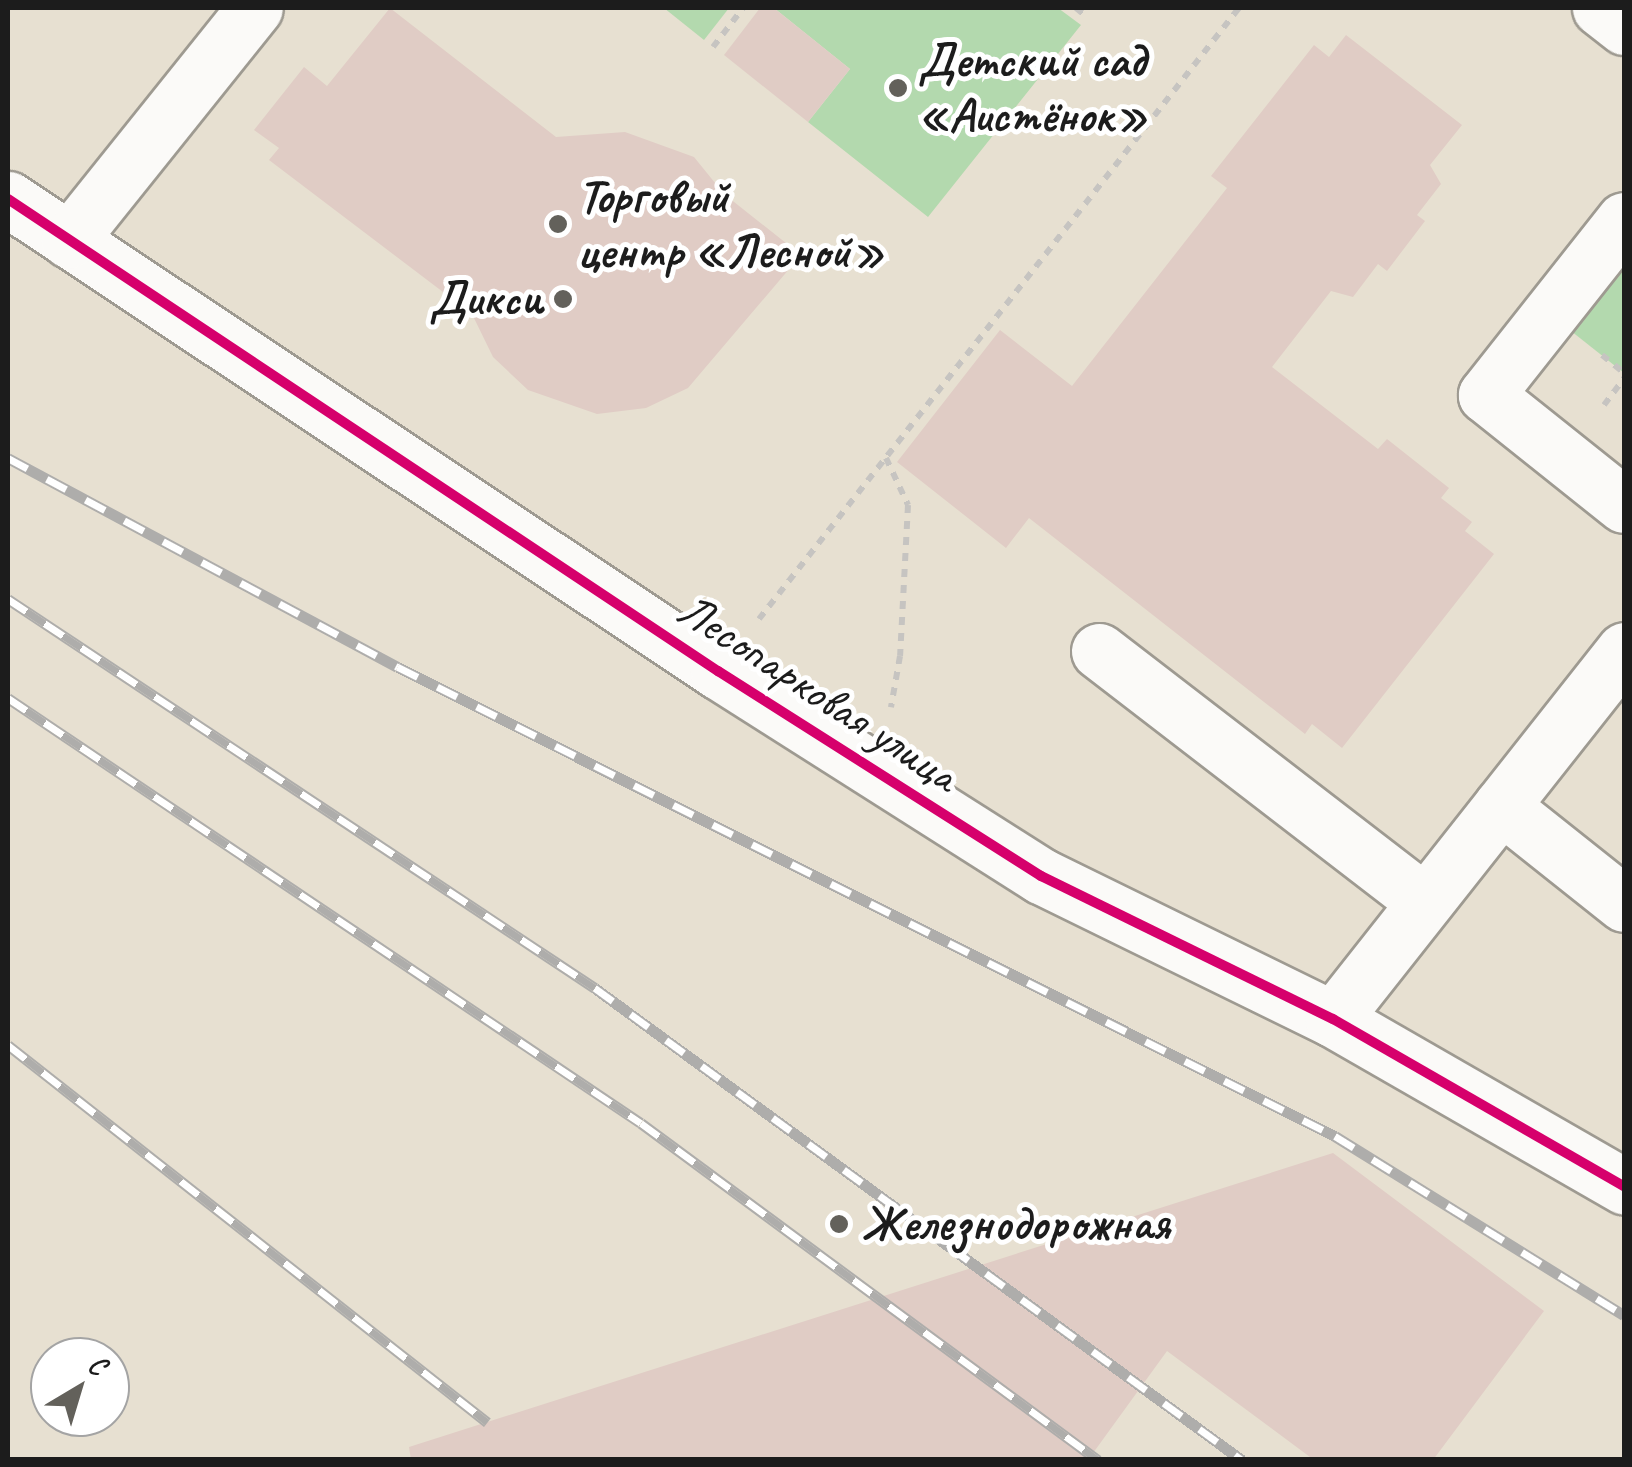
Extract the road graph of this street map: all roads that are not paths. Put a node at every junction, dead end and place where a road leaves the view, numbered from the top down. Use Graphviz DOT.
graph roads {
  1 [pos="255,8"];
  2 [pos="1600,8"];
  3 [pos="1624,27"];
  4 [pos="8,199"];
  5 [pos="1624,220"];
  6 [pos="69,240"];
  7 [pos="1624,505"];
  8 [pos="1624,650"];
  9 [pos="1099,651"];
  10 [pos="1501,806"];
  11 [pos="1425,902"];
  12 [pos="1624,904"];
  13 [pos="1333,1019"];
  14 [pos="1624,1186"];
  1 -- 6 [label="street"];
  2 -- 3 [label="street"];
  4 -- 6 [label="street, Лесопарковая улица"];
  5 -- 7 [label="street"];
  6 -- 13 [label="street, Лесопарковая улица"];
  8 -- 10 [label="street"];
  9 -- 11 [label="street"];
  10 -- 11 [label="street"];
  10 -- 12 [label="street"];
  11 -- 13 [label="street"];
  13 -- 14 [label="street, Лесопарковая улица"];
}
